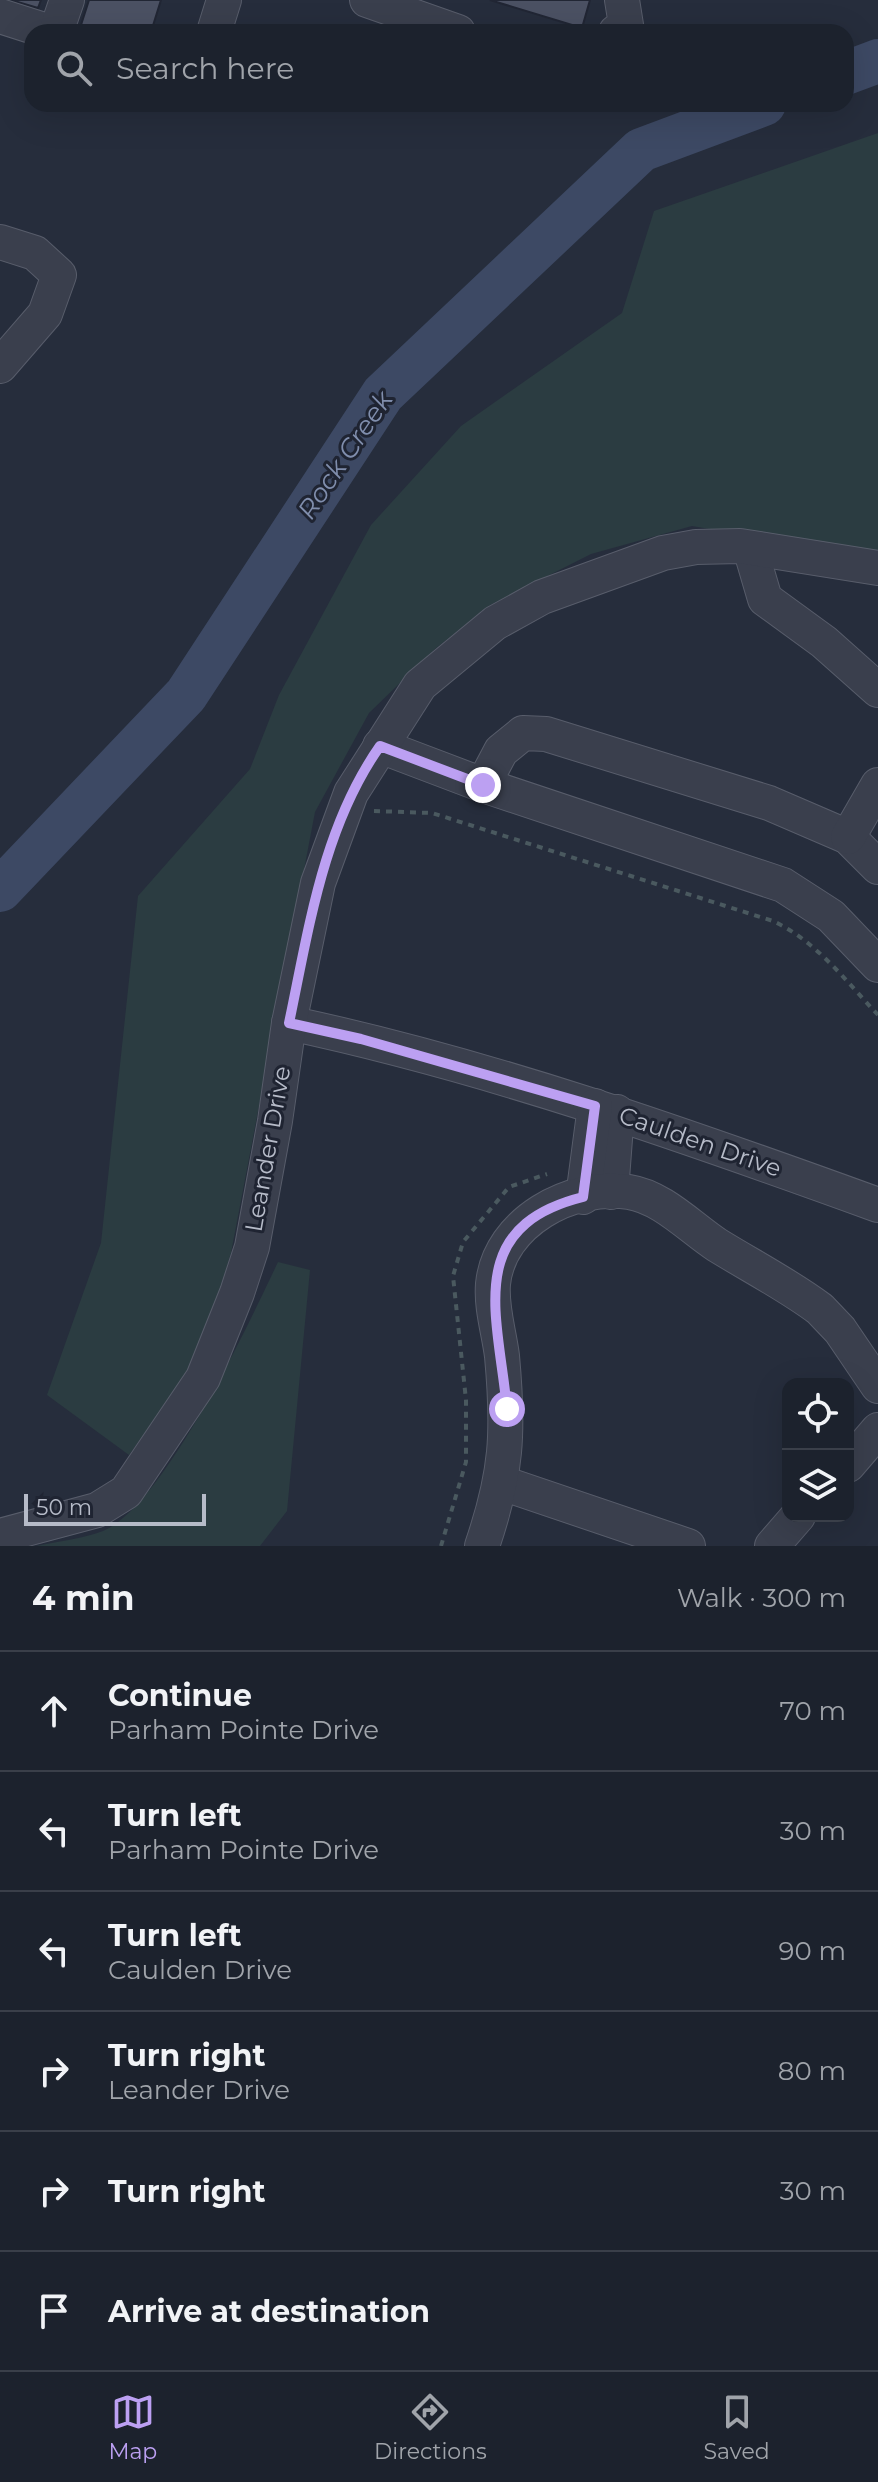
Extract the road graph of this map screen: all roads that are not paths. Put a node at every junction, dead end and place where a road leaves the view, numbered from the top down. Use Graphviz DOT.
graph roads {
  1 [pos="67,0"];
  2 [pos="224,0"];
  3 [pos="367,0"];
  4 [pos="622,0"];
  5 [pos="0,16"];
  6 [pos="25,24"];
  7 [pos="59,24"];
  8 [pos="216,24"];
  9 [pos="435,24"];
  10 [pos="626,24"];
  11 [pos="0,242"];
  12 [pos="0,366"];
  13 [pos="750,548"];
  14 [pos="878,568"];
  15 [pos="878,690"];
  16 [pos="380,746"];
  17 [pos="483,785"];
  18 [pos="878,785"];
  19 [pos="848,837"];
  20 [pos="878,867"];
  21 [pos="878,965"];
  22 [pos="289,1023"];
  23 [pos="606,1109"];
  24 [pos="597,1195"];
  25 [pos="878,1205"];
  26 [pos="878,1386"];
  27 [pos="878,1430"];
  28 [pos="854,1458"];
  29 [pos="502,1483"];
  30 [pos="793,1522"];
  31 [pos="0,1536"];
  32 [pos="482,1546"];
  33 [pos="688,1546"];
  34 [pos="772,1546"];
  1 -- 7 [label="street"];
  2 -- 8 [label="street"];
  3 -- 9 [label="street"];
  4 -- 10 [label="street"];
  5 -- 6 [label="street"];
  11 -- 12 [label="street"];
  13 -- 14 [label="street, Leander Drive"];
  13 -- 15 [label="street"];
  13 -- 16 [label="street, Leander Drive"];
  16 -- 17 [label="street"];
  16 -- 22 [label="street, Leander Drive"];
  17 -- 19 [label="street"];
  17 -- 21 [label="street"];
  18 -- 19 [label="street"];
  19 -- 20 [label="street"];
  22 -- 23 [label="street, Caulden Drive"];
  22 -- 31 [label="street, Leander Drive"];
  23 -- 24 [label="street"];
  23 -- 25 [label="street, Caulden Drive"];
  24 -- 26 [label="street"];
  24 -- 29 [label="street"];
  27 -- 28 [label="street"];
  29 -- 32 [label="street"];
  29 -- 33 [label="street"];
  30 -- 34 [label="street"];
}
